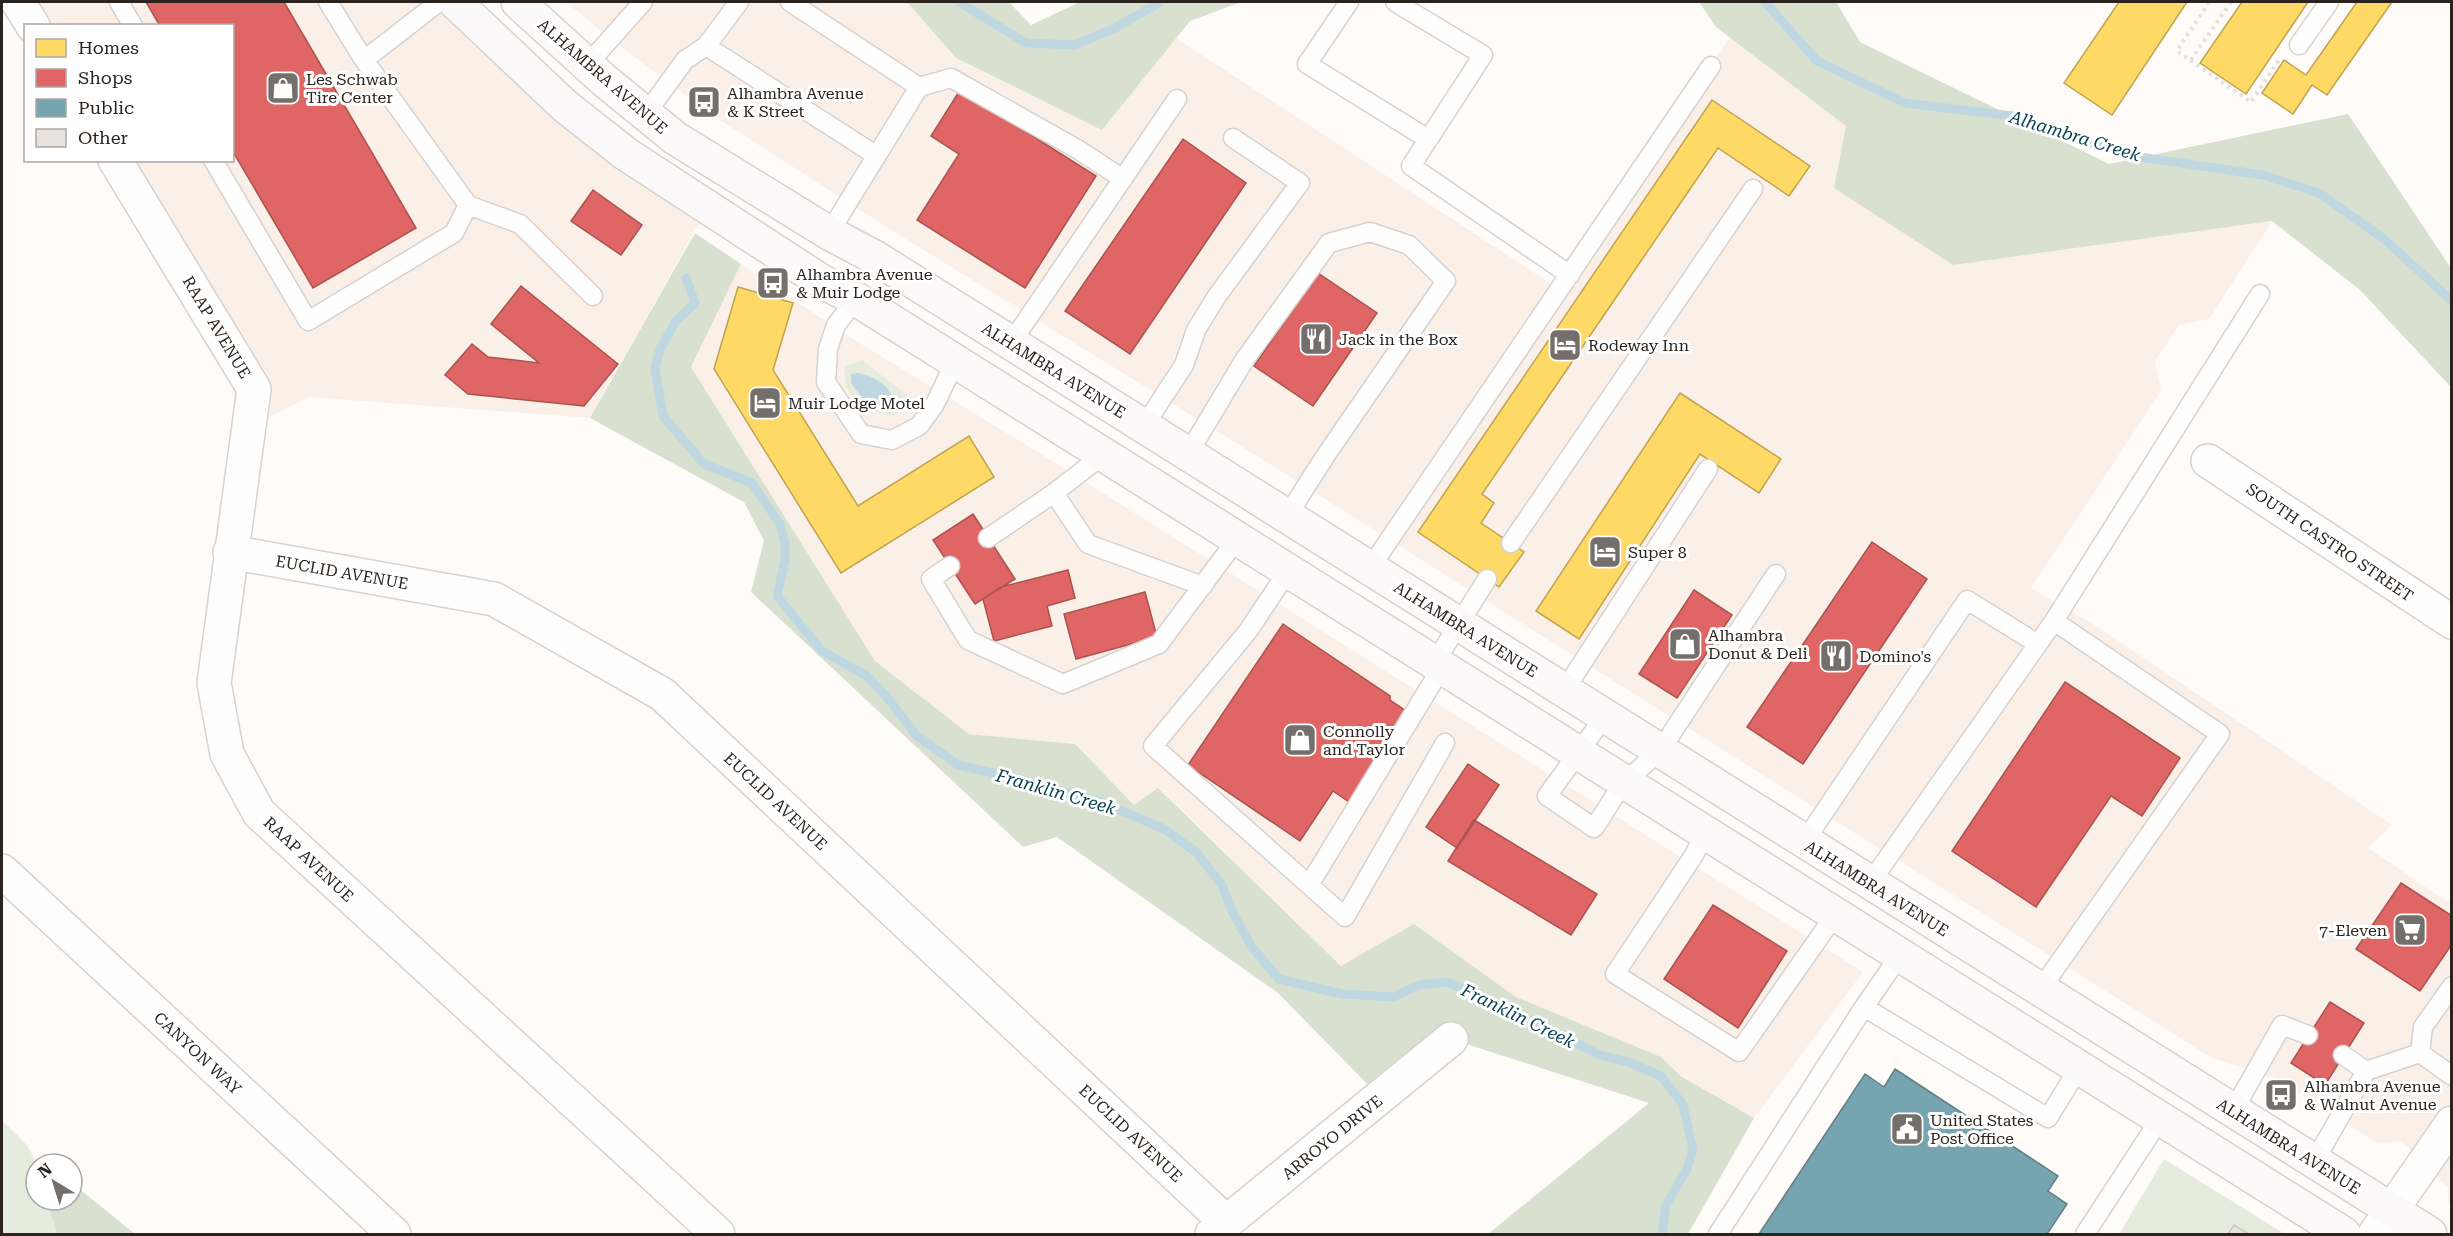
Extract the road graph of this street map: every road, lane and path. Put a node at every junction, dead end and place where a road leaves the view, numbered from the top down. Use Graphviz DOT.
graph roads {
  1 [pos="18,2"];
  2 [pos="118,2"];
  3 [pos="328,2"];
  4 [pos="439,2"];
  5 [pos="454,2"];
  6 [pos="518,2"];
  7 [pos="643,2"];
  8 [pos="740,2"];
  9 [pos="790,2"];
  10 [pos="1349,2"];
  11 [pos="1395,2"];
  12 [pos="2209,2"];
  13 [pos="2231,2"];
  14 [pos="2329,2"];
  15 [pos="32,24"];
  16 [pos="132,24"];
  17 [pos="2299,45"];
  18 [pos="706,46"];
  19 [pos="364,60"];
  20 [pos="2190,61"];
  21 [pos="587,65"];
  22 [pos="1712,66"];
  23 [pos="919,87"];
  24 [pos="1177,99"];
  25 [pos="645,115"];
  26 [pos="1233,138"];
  27 [pos="1428,139"];
  28 [pos="877,156"];
  29 [pos="116,162"];
  30 [pos="214,162"];
  31 [pos="1123,179"];
  32 [pos="1753,189"];
  33 [pos="468,206"];
  34 [pos="829,233"];
  35 [pos="1570,274"];
  36 [pos="2260,294"];
  37 [pos="593,297"];
  38 [pos="856,299"];
  39 [pos="1011,343"];
  40 [pos="955,362"];
  41 [pos="1144,426"];
  42 [pos="1102,454"];
  43 [pos="1188,454"];
  44 [pos="2208,461"];
  45 [pos="1708,469"];
  46 [pos="1054,493"];
  47 [pos="1287,516"];
  48 [pos="988,538"];
  49 [pos="1238,539"];
  50 [pos="1511,543"];
  51 [pos="230,552"];
  52 [pos="950,566"];
  53 [pos="1370,568"];
  54 [pos="1288,571"];
  55 [pos="1776,574"];
  56 [pos="1487,579"];
  57 [pos="1203,586"];
  58 [pos="2054,621"];
  59 [pos="2451,622"];
  60 [pos="1459,624"];
  61 [pos="2038,644"];
  62 [pos="1438,665"];
  63 [pos="1564,691"];
  64 [pos="1605,716"];
  65 [pos="1445,742"];
  66 [pos="1660,751"];
  67 [pos="1578,753"];
  68 [pos="1624,782"];
  69 [pos="1705,833"];
  70 [pos="1804,842"];
  71 [pos="2,871"];
  72 [pos="1870,883"];
  73 [pos="1309,885"];
  74 [pos="1835,915"];
  75 [pos="1900,955"];
  76 [pos="2451,986"];
  77 [pos="2040,990"];
  78 [pos="1864,1008"];
  79 [pos="2308,1035"];
  80 [pos="1451,1039"];
  81 [pos="2420,1053"];
  82 [pos="2343,1055"];
  83 [pos="2079,1068"];
  84 [pos="2366,1071"];
  85 [pos="2451,1076"];
  86 [pos="2233,1112"];
  87 [pos="2160,1119"];
  88 [pos="2451,1123"];
  89 [pos="2314,1162"];
  90 [pos="2383,1222"];
  91 [pos="1220,1228"];
  92 [pos="394,1234"];
  93 [pos="718,1234"];
  94 [pos="1718,1234"];
  95 [pos="2085,1234"];
  96 [pos="2344,1234"];
  97 [pos="2430,1234"];
  1 -- 15 [label="street"];
  2 -- 16 [label="lane"];
  3 -- 19 [label="lane"];
  4 -- 19 [label="lane"];
  5 -- 38 [label="main road"];
  6 -- 21 [label="main road, ALHAMBRA AVENUE"];
  7 -- 21 [label="lane"];
  8 -- 18 [label="lane"];
  9 -- 23 [label="lane"];
  10 -- 27 [label="lane"];
  11 -- 27 [label="lane"];
  12 -- 20 [label="path"];
  13 -- 20 [label="path"];
  14 -- 17 [label="lane"];
  17 -- 20 [label="path"];
  18 -- 25 [label="lane"];
  18 -- 28 [label="lane"];
  19 -- 33 [label="lane"];
  21 -- 25 [label="main road, ALHAMBRA AVENUE"];
  22 -- 35 [label="lane"];
  23 -- 28 [label="lane"];
  23 -- 31 [label="lane"];
  24 -- 31 [label="lane"];
  25 -- 34 [label="main road, ALHAMBRA AVENUE"];
  26 -- 41 [label="lane"];
  27 -- 35 [label="lane"];
  28 -- 34 [label="lane"];
  29 -- 51 [label="street, RAAP AVENUE"];
  30 -- 33 [label="lane"];
  31 -- 39 [label="lane"];
  32 -- 50 [label="lane"];
  33 -- 37 [label="lane"];
  34 -- 39 [label="main road, ALHAMBRA AVENUE"];
  35 -- 53 [label="lane"];
  36 -- 58 [label="lane"];
  38 -- 40 [label="main road"];
  38 -- 40 [label="lane"];
  39 -- 41 [label="main road, ALHAMBRA AVENUE"];
  40 -- 42 [label="main road"];
  41 -- 43 [label="main road, ALHAMBRA AVENUE"];
  42 -- 46 [label="lane"];
  42 -- 49 [label="main road"];
  43 -- 47 [label="main road, ALHAMBRA AVENUE"];
  43 -- 47 [label="lane"];
  44 -- 59 [label="street, SOUTH CASTRO STREET"];
  45 -- 63 [label="lane"];
  46 -- 48 [label="lane"];
  46 -- 57 [label="lane"];
  47 -- 53 [label="main road, ALHAMBRA AVENUE"];
  49 -- 54 [label="main road"];
  49 -- 57 [label="lane"];
  51 -- 91 [label="street, EUCLID AVENUE"];
  51 -- 93 [label="street, RAAP AVENUE"];
  52 -- 57 [label="lane"];
  53 -- 60 [label="main road, ALHAMBRA AVENUE"];
  54 -- 62 [label="main road"];
  54 -- 73 [label="lane"];
  55 -- 66 [label="lane"];
  56 -- 60 [label="lane"];
  58 -- 61 [label="lane"];
  58 -- 77 [label="lane"];
  60 -- 62 [label="lane"];
  60 -- 63 [label="main road, ALHAMBRA AVENUE"];
  61 -- 70 [label="lane"];
  61 -- 72 [label="lane"];
  62 -- 67 [label="main road"];
  62 -- 73 [label="lane"];
  63 -- 64 [label="main road, ALHAMBRA AVENUE"];
  64 -- 66 [label="main road, ALHAMBRA AVENUE"];
  64 -- 67 [label="lane"];
  65 -- 73 [label="lane"];
  66 -- 68 [label="lane"];
  66 -- 70 [label="main road, ALHAMBRA AVENUE"];
  67 -- 68 [label="main road"];
  67 -- 68 [label="lane"];
  68 -- 69 [label="main road"];
  69 -- 74 [label="main road"];
  69 -- 74 [label="lane"];
  70 -- 72 [label="main road, ALHAMBRA AVENUE"];
  71 -- 92 [label="street, CANYON WAY"];
  72 -- 77 [label="main road, ALHAMBRA AVENUE"];
  74 -- 75 [label="main road"];
  75 -- 78 [label="lane"];
  75 -- 83 [label="main road"];
  76 -- 81 [label="lane"];
  77 -- 86 [label="main road, ALHAMBRA AVENUE"];
  78 -- 83 [label="lane"];
  78 -- 94 [label="lane"];
  79 -- 86 [label="lane"];
  80 -- 91 [label="street, ARROYO DRIVE"];
  81 -- 84 [label="lane"];
  81 -- 85 [label="lane"];
  82 -- 84 [label="lane"];
  83 -- 87 [label="main road"];
  84 -- 89 [label="lane"];
  86 -- 89 [label="main road, ALHAMBRA AVENUE"];
  87 -- 95 [label="lane"];
  87 -- 96 [label="main road"];
  88 -- 90 [label="street"];
  89 -- 90 [label="main road, ALHAMBRA AVENUE"];
  90 -- 97 [label="main road, ALHAMBRA AVENUE"];
}
